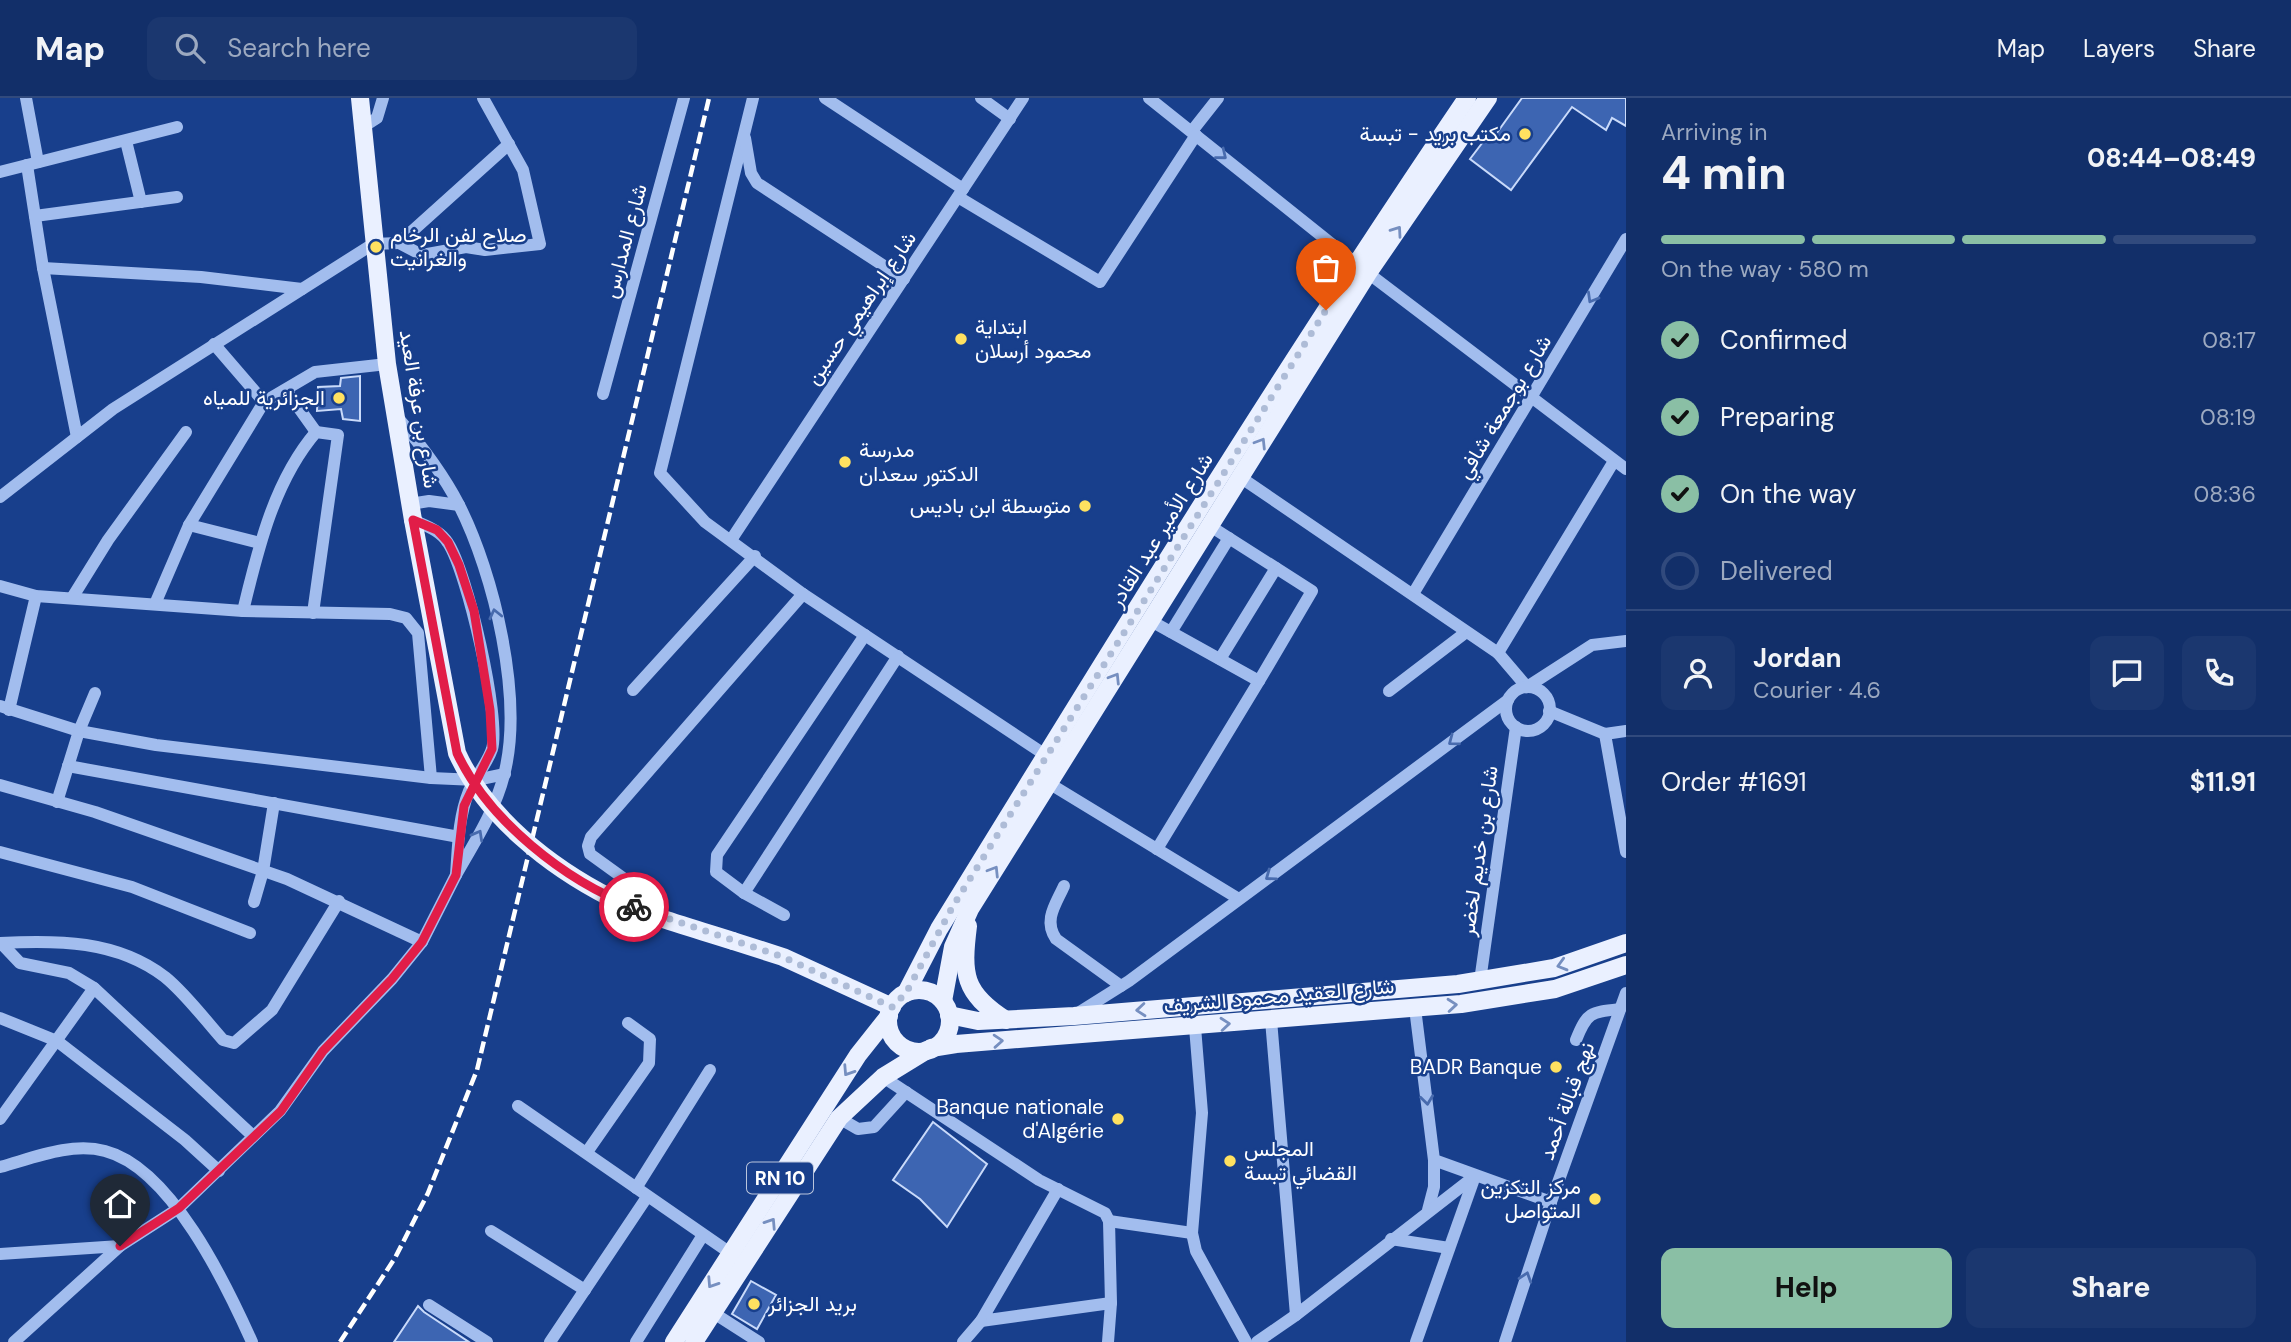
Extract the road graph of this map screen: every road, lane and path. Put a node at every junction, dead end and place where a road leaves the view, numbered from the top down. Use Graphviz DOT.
graph roads {
  1 [pos="26,98"];
  2 [pos="360,98"];
  3 [pos="383,98"];
  4 [pos="483,98"];
  5 [pos="684,98"];
  6 [pos="753,98"];
  7 [pos="825,98"];
  8 [pos="981,98"];
  9 [pos="1023,98"];
  10 [pos="1149,98"];
  11 [pos="1218,98"];
  12 [pos="1467,98"];
  13 [pos="1488,98"];
  14 [pos="1010,119"];
  15 [pos="177,127"];
  16 [pos="363,127"];
  17 [pos="1194,133"];
  18 [pos="744,135"];
  19 [pos="127,141"];
  20 [pos="509,144"];
  21 [pos="32,164"];
  22 [pos="0,172"];
  23 [pos="960,193"];
  24 [pos="177,197"];
  25 [pos="141,202"];
  26 [pos="35,216"];
  27 [pos="1626,239"];
  28 [pos="399,243"];
  29 [pos="373,244"];
  30 [pos="43,268"];
  31 [pos="1362,268"];
  32 [pos="904,279"];
  33 [pos="302,289"];
  34 [pos="214,344"];
  35 [pos="387,364"];
  36 [pos="286,390"];
  37 [pos="603,394"];
  38 [pos="1533,398"];
  39 [pos="264,402"];
  40 [pos="398,418"];
  41 [pos="186,432"];
  42 [pos="316,432"];
  43 [pos="77,437"];
  44 [pos="1614,461"];
  45 [pos="1626,469"];
  46 [pos="1240,477"];
  47 [pos="0,496"];
  48 [pos="459,505"];
  49 [pos="412,512"];
  50 [pos="189,525"];
  51 [pos="1210,526"];
  52 [pos="1229,538"];
  53 [pos="731,540"];
  54 [pos="260,543"];
  55 [pos="755,556"];
  56 [pos="1276,568"];
  57 [pos="0,586"];
  58 [pos="803,594"];
  59 [pos="1413,594"];
  60 [pos="36,596"];
  61 [pos="72,598"];
  62 [pos="155,604"];
  63 [pos="243,611"];
  64 [pos="313,613"];
  65 [pos="1151,621"];
  66 [pos="1171,632"];
  67 [pos="1465,633"];
  68 [pos="865,635"];
  69 [pos="1626,641"];
  70 [pos="1498,653"];
  71 [pos="898,656"];
  72 [pos="1220,659"];
  73 [pos="1259,681"];
  74 [pos="1527,687"];
  75 [pos="633,690"];
  76 [pos="1389,691"];
  77 [pos="95,693"];
  78 [pos="1508,700"];
  79 [pos="5,708"];
  80 [pos="1549,711"];
  81 [pos="1516,727"];
  82 [pos="79,731"];
  83 [pos="1626,731"];
  84 [pos="1605,734"];
  85 [pos="1054,761"];
  86 [pos="68,766"];
  87 [pos="505,774"];
  88 [pos="431,778"];
  89 [pos="1042,779"];
  90 [pos="476,780"];
  91 [pos="0,785"];
  92 [pos="57,802"];
  93 [pos="274,803"];
  94 [pos="459,837"];
  95 [pos="1157,849"];
  96 [pos="0,852"];
  97 [pos="1626,852"];
  98 [pos="263,871"];
  99 [pos="456,875"];
  100 [pos="1064,886"];
  101 [pos="637,888"];
  102 [pos="744,892"];
  103 [pos="1239,899"];
  104 [pos="339,901"];
  105 [pos="254,902"];
  106 [pos="970,909"];
  107 [pos="784,915"];
  108 [pos="250,933"];
  109 [pos="422,942"];
  110 [pos="0,943"];
  111 [pos="1626,943"];
  112 [pos="1626,965"];
  113 [pos="1480,981"];
  114 [pos="1121,986"];
  115 [pos="94,988"];
  116 [pos="906,993"];
  117 [pos="1626,993"];
  118 [pos="946,1008"];
  119 [pos="1415,1008"];
  120 [pos="1620,1009"];
  121 [pos="890,1012"];
  122 [pos="1074,1016"];
  123 [pos="0,1018"];
  124 [pos="1006,1020"];
  125 [pos="1271,1020"];
  126 [pos="628,1023"];
  127 [pos="1195,1027"];
  128 [pos="1576,1040"];
  129 [pos="57,1041"];
  130 [pos="929,1049"];
  131 [pos="710,1070"];
  132 [pos="883,1077"];
  133 [pos="906,1092"];
  134 [pos="518,1105"];
  135 [pos="839,1118"];
  136 [pos="0,1119"];
  137 [pos="253,1136"];
  138 [pos="587,1152"];
  139 [pos="1434,1160"];
  140 [pos="0,1167"];
  141 [pos="219,1171"];
  142 [pos="1475,1176"];
  143 [pos="636,1188"];
  144 [pos="1058,1189"];
  145 [pos="647,1197"];
  146 [pos="1551,1202"];
  147 [pos="179,1208"];
  148 [pos="1428,1210"];
  149 [pos="1109,1222"];
  150 [pos="491,1231"];
  151 [pos="1192,1233"];
  152 [pos="703,1235"];
  153 [pos="1391,1239"];
  154 [pos="120,1246"];
  155 [pos="1449,1248"];
  156 [pos="0,1254"];
  157 [pos="738,1259"];
  158 [pos="585,1290"];
  159 [pos="1111,1303"];
  160 [pos="429,1305"];
  161 [pos="712,1312"];
  162 [pos="1296,1315"];
  163 [pos="981,1321"];
  164 [pos="14,1342"];
  165 [pos="252,1342"];
  166 [pos="487,1342"];
  167 [pos="550,1342"];
  168 [pos="636,1342"];
  169 [pos="674,1342"];
  170 [pos="694,1342"];
  171 [pos="759,1342"];
  172 [pos="963,1342"];
  173 [pos="1108,1342"];
  174 [pos="1246,1342"];
  175 [pos="1257,1342"];
  176 [pos="1416,1342"];
  177 [pos="1505,1342"];
  1 -- 21 [label="street"];
  2 -- 16 [label="main road, شارع بن عرفة العيد"];
  3 -- 16 [label="street"];
  4 -- 20 [label="street"];
  5 -- 37 [label="street, شارع المدارس"];
  6 -- 18 [label="street"];
  7 -- 23 [label="street"];
  8 -- 14 [label="street"];
  9 -- 14 [label="street, شارع إبراهيمي حسين"];
  10 -- 17 [label="street"];
  11 -- 17 [label="street"];
  12 -- 31 [label="main road, شارع الأمير عبد القادر"];
  31 -- 13 [label="main road, شارع الأمير عبد القادر, one-way"];
  14 -- 23 [label="street, شارع إبراهيمي حسين"];
  15 -- 19 [label="street"];
  16 -- 29 [label="main road, شارع بن عرفة العيد"];
  17 -- 23 [label="street"];
  17 -- 31 [label="street, one-way"];
  18 -- 32 [label="street"];
  18 -- 53 [label="street"];
  19 -- 21 [label="street"];
  19 -- 25 [label="street"];
  20 -- 28 [label="street"];
  20 -- 28 [label="street"];
  21 -- 22 [label="street"];
  21 -- 26 [label="street"];
  23 -- 32 [label="street, شارع إبراهيمي حسين"];
  24 -- 25 [label="street"];
  25 -- 26 [label="street"];
  26 -- 30 [label="street"];
  27 -- 38 [label="street, شارع بوجمعة شافي, one-way"];
  28 -- 29 [label="street"];
  29 -- 33 [label="street"];
  29 -- 35 [label="main road, شارع بن عرفة العيد"];
  30 -- 33 [label="street"];
  30 -- 43 [label="street"];
  31 -- 38 [label="street"];
  46 -- 31 [label="main road, شارع الأمير عبد القادر, one-way"];
  31 -- 85 [label="main road, شارع الأمير عبد القادر"];
  32 -- 53 [label="street, شارع إبراهيمي حسين"];
  33 -- 34 [label="street"];
  34 -- 39 [label="street"];
  34 -- 43 [label="street"];
  35 -- 36 [label="street"];
  35 -- 40 [label="main road, شارع بن عرفة العيد"];
  36 -- 39 [label="street"];
  36 -- 42 [label="street"];
  38 -- 44 [label="street"];
  38 -- 59 [label="street, شارع بوجمعة شافي"];
  39 -- 50 [label="street"];
  40 -- 48 [label="street"];
  40 -- 49 [label="main road, شارع بن عرفة العيد"];
  41 -- 61 [label="street"];
  42 -- 54 [label="street"];
  42 -- 64 [label="street"];
  43 -- 47 [label="street"];
  44 -- 45 [label="street"];
  44 -- 70 [label="street"];
  46 -- 51 [label="main road, شارع الأمير عبد القادر"];
  46 -- 59 [label="street"];
  48 -- 49 [label="street"];
  87 -- 48 [label="street, one-way"];
  49 -- 90 [label="street"];
  49 -- 121 [label="main road, شارع بن عرفة العيد, bridge"];
  50 -- 54 [label="street"];
  50 -- 62 [label="street"];
  51 -- 52 [label="street"];
  51 -- 65 [label="main road, شارع الأمير عبد القادر"];
  52 -- 56 [label="street"];
  52 -- 66 [label="street"];
  53 -- 55 [label="street"];
  54 -- 63 [label="street"];
  55 -- 58 [label="street"];
  55 -- 75 [label="street"];
  56 -- 72 [label="street"];
  56 -- 73 [label="street"];
  57 -- 60 [label="street"];
  58 -- 68 [label="street"];
  58 -- 101 [label="street"];
  59 -- 67 [label="street"];
  60 -- 61 [label="street"];
  60 -- 79 [label="street"];
  61 -- 62 [label="street"];
  62 -- 63 [label="street"];
  63 -- 64 [label="street"];
  64 -- 88 [label="street"];
  65 -- 66 [label="street"];
  85 -- 65 [label="main road, شارع الأمير عبد القادر, one-way"];
  66 -- 72 [label="street"];
  67 -- 70 [label="street"];
  67 -- 76 [label="street"];
  68 -- 71 [label="street"];
  68 -- 102 [label="street"];
  69 -- 74 [label="street"];
  70 -- 74 [label="street"];
  71 -- 85 [label="street"];
  71 -- 102 [label="street"];
  72 -- 73 [label="street"];
  73 -- 95 [label="street"];
  74 -- 78 [label="street"];
  74 -- 80 [label="street"];
  77 -- 82 [label="street"];
  78 -- 81 [label="street"];
  78 -- 103 [label="street, one-way"];
  79 -- 82 [label="street"];
  80 -- 81 [label="street"];
  80 -- 84 [label="street"];
  81 -- 113 [label="street, شارع بن خديم لخضر"];
  82 -- 86 [label="street"];
  82 -- 88 [label="street"];
  83 -- 84 [label="street"];
  84 -- 97 [label="street"];
  85 -- 89 [label="main road, شارع الأمير عبد القادر"];
  86 -- 92 [label="street"];
  86 -- 93 [label="street"];
  87 -- 90 [label="street"];
  99 -- 87 [label="street, one-way"];
  88 -- 90 [label="street"];
  89 -- 95 [label="street"];
  106 -- 89 [label="main road, شارع الأمير عبد القادر, one-way"];
  89 -- 116 [label="main road, شارع الأمير عبد القادر"];
  90 -- 94 [label="street"];
  91 -- 92 [label="street"];
  92 -- 98 [label="street"];
  93 -- 94 [label="street"];
  93 -- 98 [label="street"];
  94 -- 99 [label="street"];
  95 -- 103 [label="street"];
  96 -- 108 [label="street"];
  98 -- 104 [label="street"];
  98 -- 105 [label="street"];
  99 -- 109 [label="street"];
  100 -- 114 [label="street"];
  102 -- 107 [label="street"];
  103 -- 114 [label="street"];
  104 -- 109 [label="street"];
  104 -- 110 [label="street"];
  106 -- 118 [label="main road, شارع الأمير عبد القادر"];
  106 -- 124 [label="main road"];
  109 -- 137 [label="street"];
  110 -- 115 [label="street"];
  111 -- 113 [label="main road, شارع العقيد محمود الشريف, one-way"];
  119 -- 112 [label="main road, شارع العقيد محمود الشريف, one-way"];
  113 -- 122 [label="main road, شارع العقيد محمود الشريف, one-way"];
  114 -- 122 [label="street"];
  115 -- 129 [label="street"];
  115 -- 137 [label="street"];
  116 -- 118 [label="main road"];
  116 -- 121 [label="main road"];
  117 -- 120 [label="street, نهج قبالة أحمد"];
  118 -- 124 [label="main road, شارع العقيد محمود الشريف"];
  118 -- 130 [label="main road"];
  119 -- 125 [label="main road, شارع العقيد محمود الشريف"];
  119 -- 139 [label="street, one-way"];
  120 -- 128 [label="street"];
  120 -- 146 [label="street, نهج قبالة أحمد"];
  121 -- 130 [label="main road"];
  121 -- 157 [label="main road, RN 10, one-way"];
  122 -- 124 [label="main road, شارع العقيد محمود الشريف"];
  123 -- 129 [label="street"];
  127 -- 125 [label="main road, شارع العقيد محمود الشريف, one-way"];
  125 -- 162 [label="street"];
  126 -- 138 [label="street"];
  130 -- 127 [label="main road, شارع العقيد محمود الشريف, one-way"];
  127 -- 151 [label="street"];
  129 -- 136 [label="street"];
  129 -- 141 [label="street"];
  130 -- 132 [label="main road, RN 10"];
  131 -- 143 [label="street"];
  132 -- 133 [label="street"];
  132 -- 135 [label="main road, RN 10"];
  133 -- 135 [label="street"];
  133 -- 144 [label="street"];
  134 -- 138 [label="street"];
  157 -- 135 [label="main road, RN 10, one-way"];
  137 -- 141 [label="street"];
  138 -- 143 [label="street"];
  139 -- 142 [label="street"];
  139 -- 148 [label="street"];
  140 -- 147 [label="street"];
  141 -- 147 [label="street"];
  142 -- 146 [label="street"];
  142 -- 148 [label="street"];
  142 -- 155 [label="street"];
  143 -- 145 [label="street"];
  144 -- 149 [label="street"];
  144 -- 163 [label="street"];
  145 -- 152 [label="street"];
  145 -- 158 [label="street"];
  177 -- 146 [label="street, نهج قبالة أحمد, one-way"];
  147 -- 154 [label="street"];
  147 -- 165 [label="street"];
  148 -- 153 [label="street"];
  149 -- 151 [label="street"];
  149 -- 159 [label="street"];
  150 -- 158 [label="street"];
  151 -- 174 [label="street"];
  152 -- 157 [label="street"];
  152 -- 168 [label="street"];
  153 -- 155 [label="street"];
  153 -- 162 [label="street"];
  154 -- 156 [label="street"];
  154 -- 164 [label="street"];
  155 -- 176 [label="street"];
  157 -- 161 [label="main road, RN 10"];
  157 -- 169 [label="main road, RN 10, one-way"];
  158 -- 167 [label="street"];
  159 -- 163 [label="street"];
  159 -- 173 [label="street"];
  160 -- 166 [label="street"];
  161 -- 170 [label="main road, RN 10"];
  161 -- 171 [label="street"];
  162 -- 175 [label="street"];
  163 -- 172 [label="street"];
}
